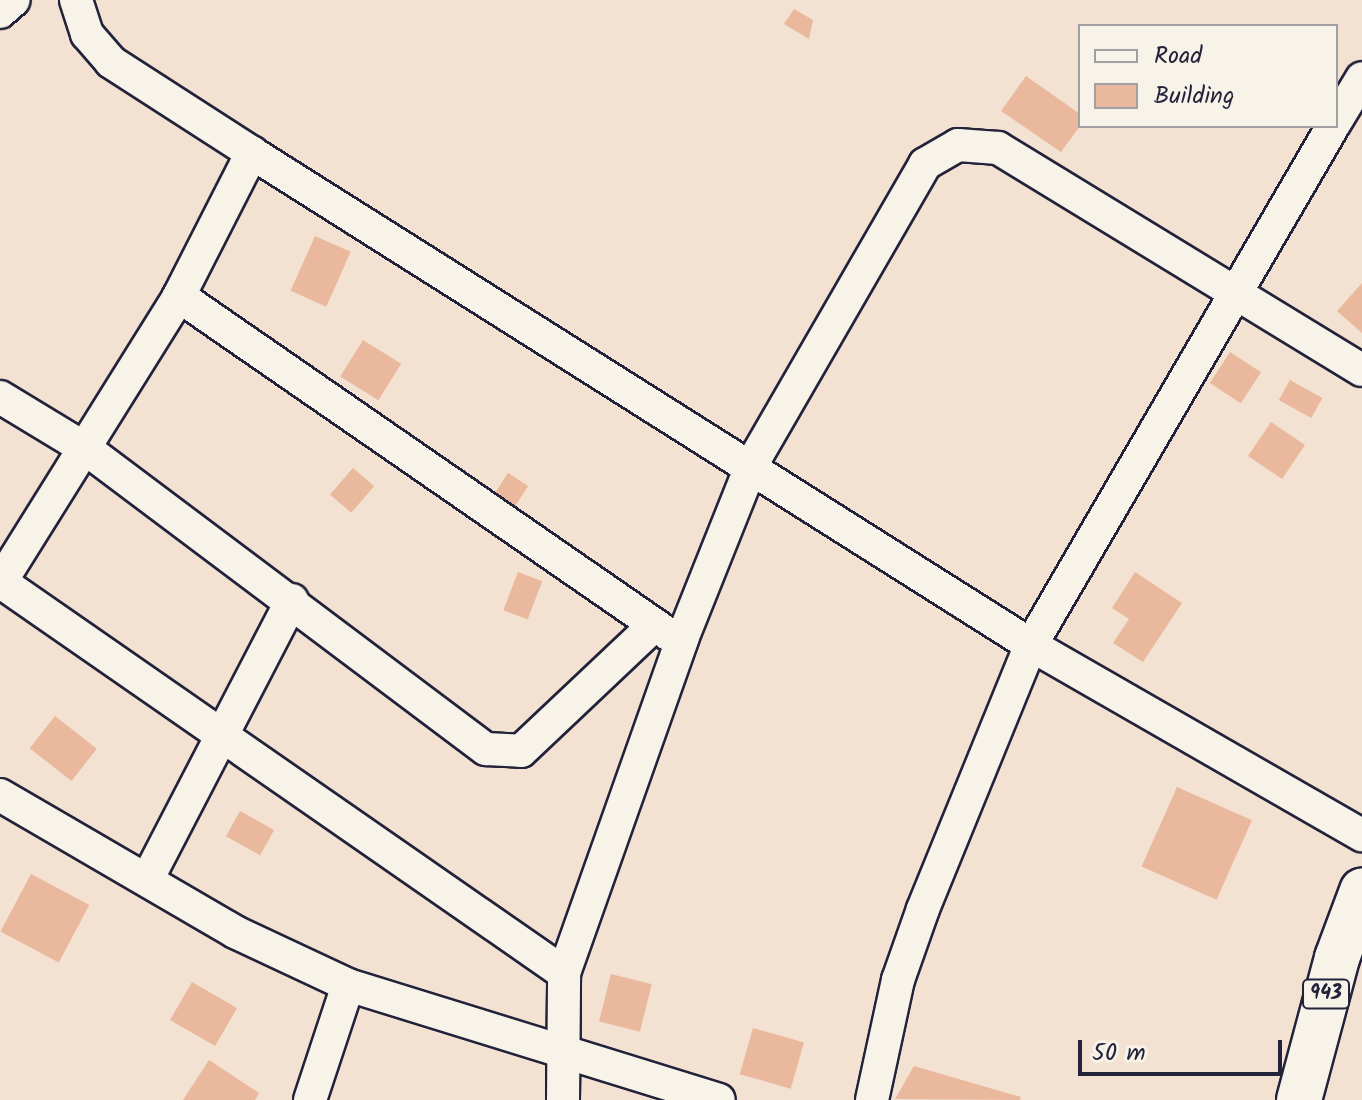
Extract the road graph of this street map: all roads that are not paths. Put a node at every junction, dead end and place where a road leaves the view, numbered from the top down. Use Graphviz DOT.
graph roads {
  1 [pos="14,0"];
  2 [pos="76,0"];
  3 [pos="0,12"];
  4 [pos="1362,78"];
  5 [pos="1338,118"];
  6 [pos="1332,128"];
  7 [pos="252,153"];
  8 [pos="1234,289"];
  9 [pos="179,296"];
  10 [pos="1362,370"];
  11 [pos="0,397"];
  12 [pos="86,449"];
  13 [pos="752,464"];
  14 [pos="0,583"];
  15 [pos="292,600"];
  16 [pos="651,628"];
  17 [pos="682,639"];
  18 [pos="1031,645"];
  19 [pos="221,737"];
  20 [pos="0,795"];
  21 [pos="1362,835"];
  22 [pos="148,878"];
  23 [pos="1362,891"];
  24 [pos="564,973"];
  25 [pos="348,985"];
  26 [pos="567,1052"];
  27 [pos="310,1100"];
  28 [pos="563,1100"];
  29 [pos="719,1100"];
  30 [pos="872,1100"];
  31 [pos="1299,1100"];
  1 -- 3 [label="street"];
  2 -- 7 [label="street"];
  4 -- 5 [label="street"];
  6 -- 8 [label="street"];
  7 -- 9 [label="street"];
  7 -- 13 [label="street"];
  8 -- 10 [label="street"];
  8 -- 13 [label="street"];
  8 -- 18 [label="street"];
  9 -- 12 [label="street"];
  9 -- 16 [label="street"];
  11 -- 12 [label="street"];
  12 -- 14 [label="street"];
  12 -- 15 [label="street"];
  13 -- 17 [label="street"];
  13 -- 18 [label="street"];
  14 -- 19 [label="street"];
  15 -- 16 [label="street"];
  15 -- 19 [label="street"];
  16 -- 17 [label="street"];
  17 -- 24 [label="street"];
  18 -- 21 [label="street"];
  18 -- 30 [label="street"];
  19 -- 22 [label="street"];
  19 -- 24 [label="street"];
  20 -- 22 [label="street"];
  22 -- 25 [label="street"];
  23 -- 31 [label="highway, 943"];
  24 -- 26 [label="street"];
  25 -- 26 [label="street"];
  25 -- 27 [label="street"];
  26 -- 28 [label="street"];
  26 -- 29 [label="street"];
}
